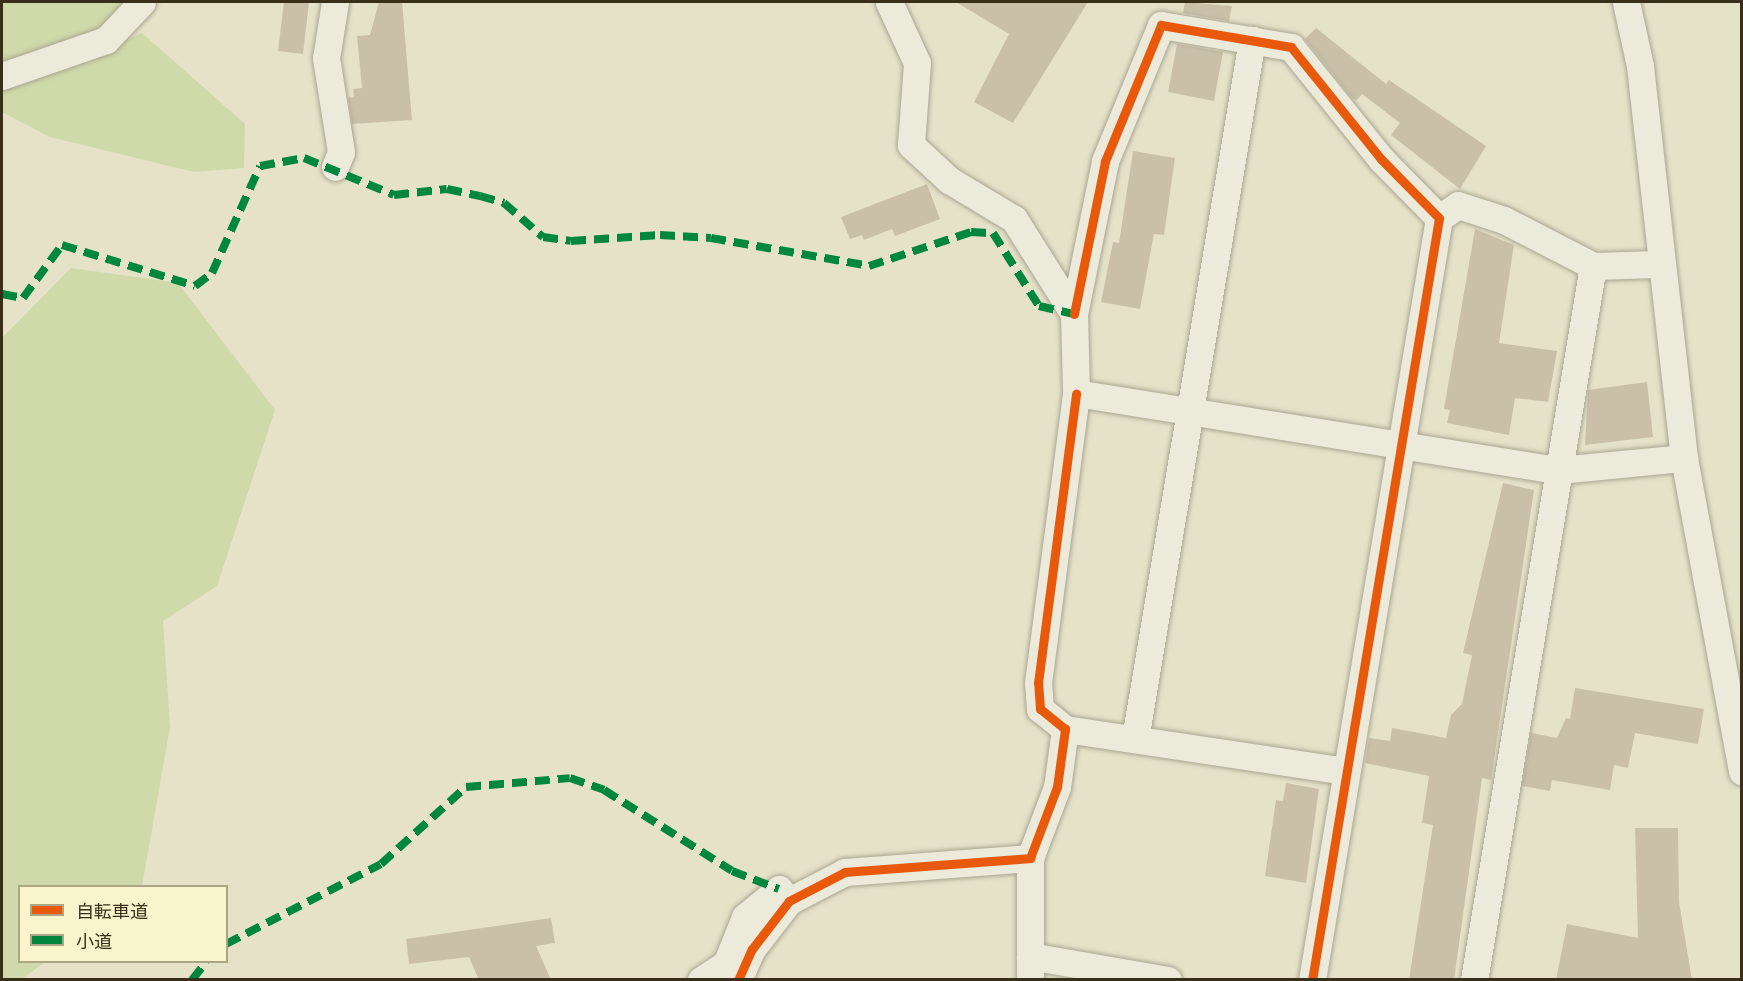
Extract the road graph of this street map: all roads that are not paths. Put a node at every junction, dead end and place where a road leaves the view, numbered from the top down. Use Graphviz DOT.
graph roads {
  1 [pos="142,2"];
  2 [pos="335,2"];
  3 [pos="889,2"];
  4 [pos="1626,2"];
  5 [pos="1252,40"];
  6 [pos="2,76"];
  7 [pos="335,167"];
  8 [pos="1439,218"];
  9 [pos="1658,264"];
  10 [pos="1593,266"];
  11 [pos="1074,314"];
  12 [pos="1076,393"];
  13 [pos="1189,412"];
  14 [pos="1402,448"];
  15 [pos="1684,458"];
  16 [pos="1559,470"];
  17 [pos="1065,729"];
  18 [pos="1135,739"];
  19 [pos="1345,771"];
  20 [pos="1742,772"];
  21 [pos="1030,858"];
  22 [pos="789,901"];
  23 [pos="1030,968"];
  24 [pos="701,980"];
  25 [pos="738,980"];
  26 [pos="1168,980"];
  27 [pos="1312,980"];
  28 [pos="1474,980"];
  1 -- 6 [label="street"];
  2 -- 7 [label="street"];
  3 -- 11 [label="street"];
  4 -- 9 [label="street"];
  5 -- 8 [label="street"];
  5 -- 11 [label="street"];
  5 -- 13 [label="street"];
  8 -- 10 [label="street"];
  8 -- 14 [label="street"];
  9 -- 10 [label="street"];
  9 -- 15 [label="street"];
  10 -- 16 [label="street"];
  11 -- 12 [label="street"];
  12 -- 13 [label="street"];
  12 -- 17 [label="street"];
  13 -- 14 [label="street"];
  13 -- 18 [label="street"];
  14 -- 16 [label="street"];
  14 -- 19 [label="street"];
  15 -- 16 [label="street"];
  15 -- 20 [label="street"];
  16 -- 28 [label="street"];
  17 -- 18 [label="street"];
  17 -- 21 [label="street"];
  18 -- 19 [label="street"];
  19 -- 27 [label="street"];
  21 -- 22 [label="street"];
  21 -- 23 [label="street"];
  22 -- 24 [label="street"];
  22 -- 25 [label="street"];
  23 -- 26 [label="street"];
}
